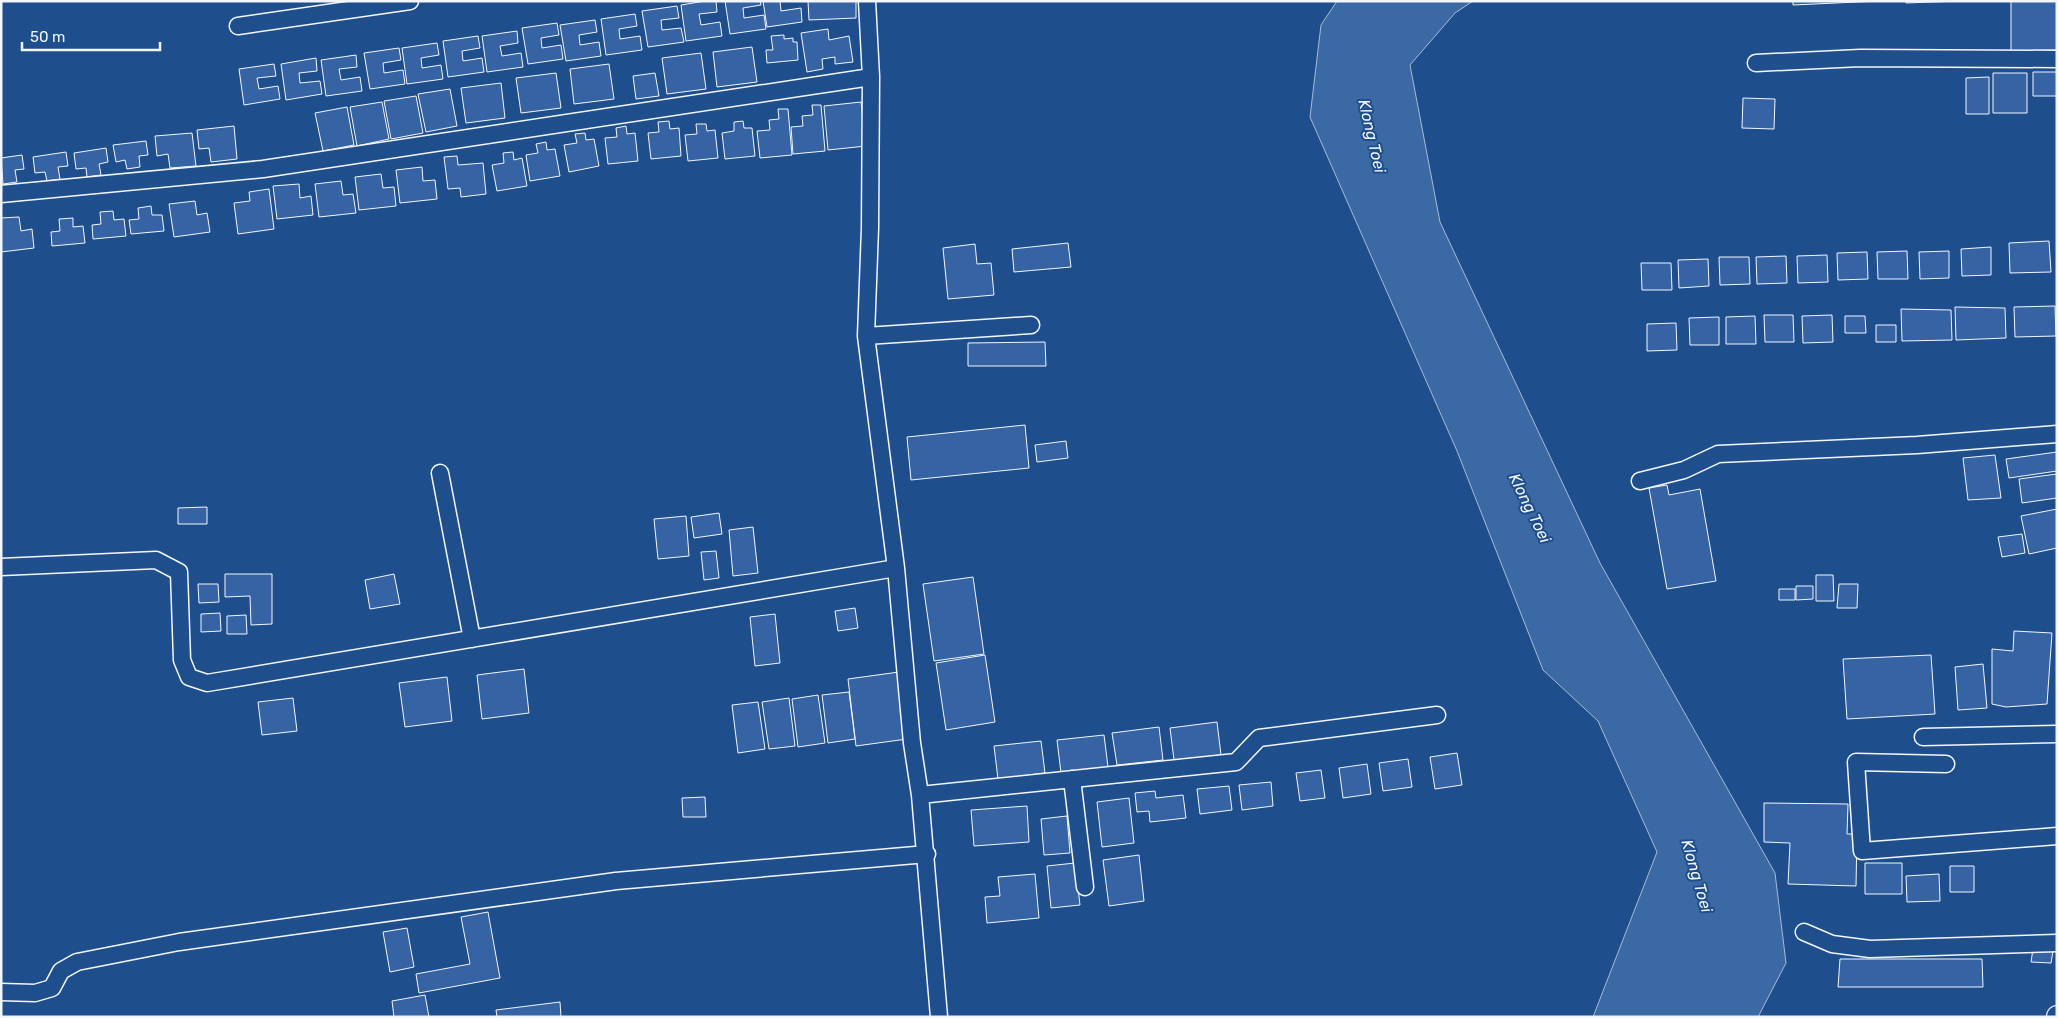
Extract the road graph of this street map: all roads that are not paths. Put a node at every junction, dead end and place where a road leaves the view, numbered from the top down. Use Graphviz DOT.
graph roads {
  1 [pos="410,1"];
  2 [pos="866,1"];
  3 [pos="238,26"];
  4 [pos="2057,59"];
  5 [pos="1756,63"];
  6 [pos="871,77"];
  7 [pos="1,194"];
  8 [pos="1031,325"];
  9 [pos="866,336"];
  10 [pos="2057,434"];
  11 [pos="440,473"];
  12 [pos="1640,481"];
  13 [pos="1,567"];
  14 [pos="896,568"];
  15 [pos="472,639"];
  16 [pos="1437,715"];
  17 [pos="2057,734"];
  18 [pos="1922,737"];
  19 [pos="1946,764"];
  20 [pos="1072,779"];
  21 [pos="920,795"];
  22 [pos="2057,836"];
  23 [pos="927,854"];
  24 [pos="1085,887"];
  25 [pos="1804,932"];
  26 [pos="2057,944"];
  27 [pos="1,992"];
  28 [pos="939,1017"];
  1 -- 3 [label="street"];
  2 -- 6 [label="street"];
  4 -- 5 [label="street"];
  6 -- 7 [label="street"];
  6 -- 9 [label="street"];
  8 -- 9 [label="street"];
  9 -- 14 [label="street"];
  10 -- 12 [label="street"];
  11 -- 15 [label="street"];
  13 -- 15 [label="street"];
  14 -- 15 [label="street"];
  14 -- 21 [label="street"];
  16 -- 20 [label="street"];
  17 -- 18 [label="street"];
  19 -- 22 [label="street"];
  20 -- 21 [label="street"];
  20 -- 24 [label="street"];
  21 -- 23 [label="street"];
  23 -- 27 [label="street"];
  23 -- 28 [label="street"];
  25 -- 26 [label="street"];
}
